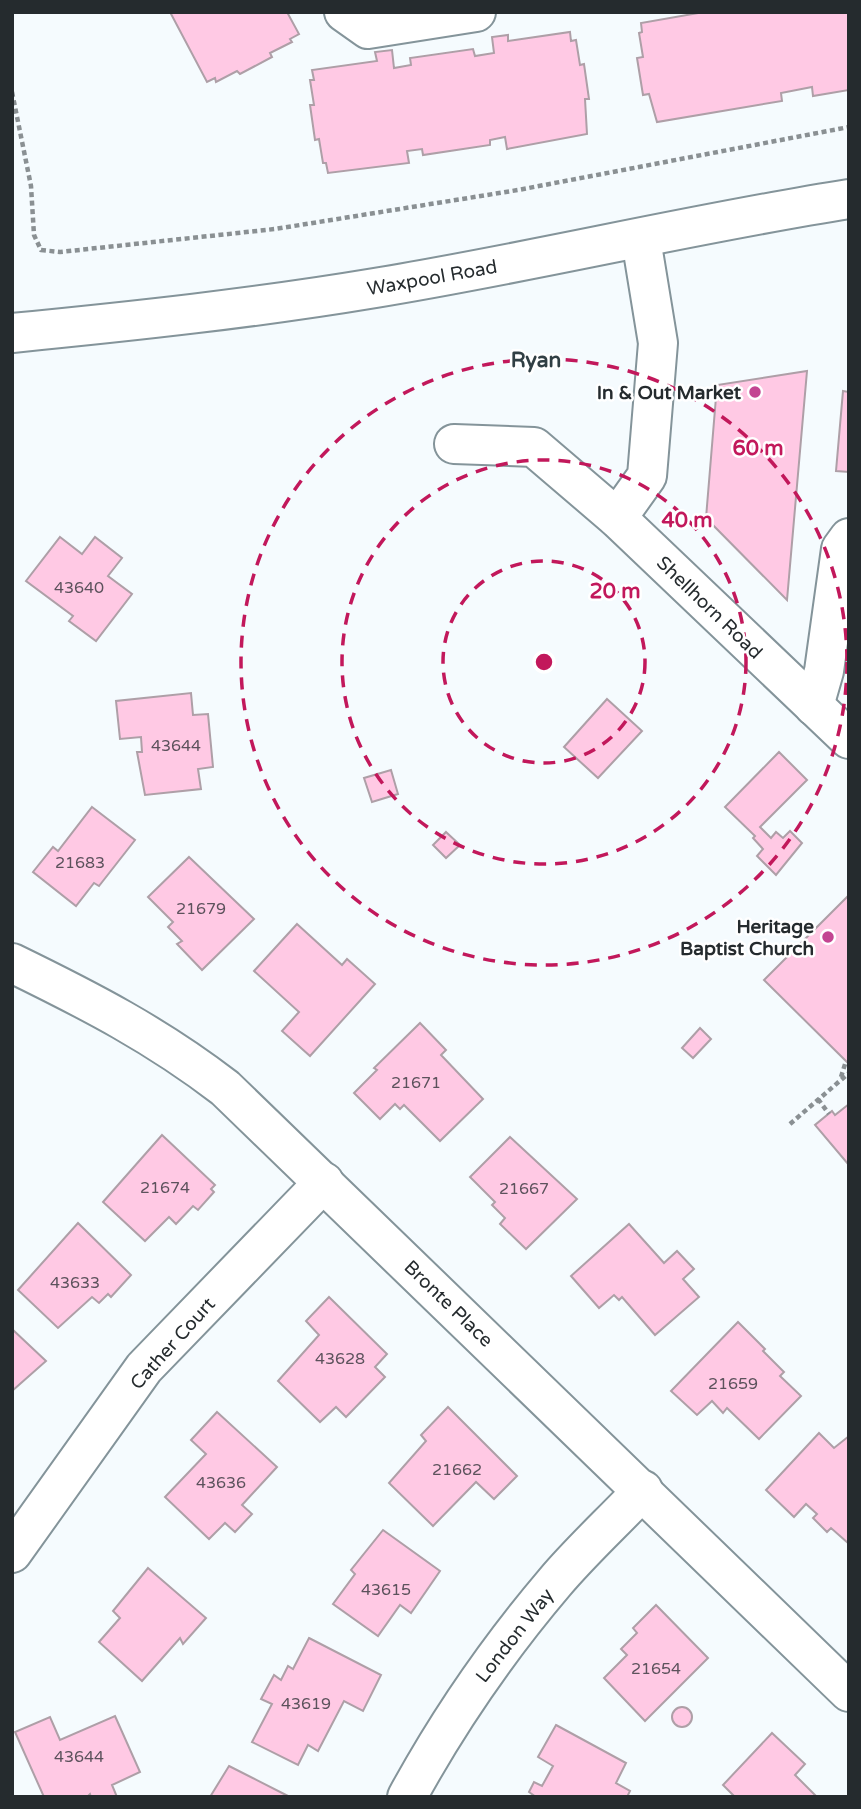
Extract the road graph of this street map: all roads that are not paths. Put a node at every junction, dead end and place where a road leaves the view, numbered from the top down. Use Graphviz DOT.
graph roads {
  1 [pos="344,12"];
  2 [pos="476,12"];
  3 [pos="849,199"];
  4 [pos="641,239"];
  5 [pos="12,333"];
  6 [pos="454,444"];
  7 [pos="617,518"];
  8 [pos="849,538"];
  9 [pos="814,706"];
  10 [pos="849,739"];
  11 [pos="12,963"];
  12 [pos="324,1182"];
  13 [pos="643,1490"];
  14 [pos="12,1553"];
  15 [pos="849,1692"];
  16 [pos="407,1797"];
  1 -- 2 [label="street"];
  3 -- 4 [label="street, Waxpool Road"];
  4 -- 5 [label="street, Waxpool Road"];
  4 -- 7 [label="street"];
  6 -- 7 [label="street, Shellhorn Road"];
  7 -- 9 [label="street, Shellhorn Road"];
  8 -- 9 [label="street"];
  9 -- 10 [label="street, Shellhorn Road"];
  11 -- 12 [label="street, Bronte Place"];
  12 -- 13 [label="street, Bronte Place"];
  12 -- 14 [label="street, Cather Court"];
  13 -- 15 [label="street, Bronte Place"];
  13 -- 16 [label="street, London Way"];
}
